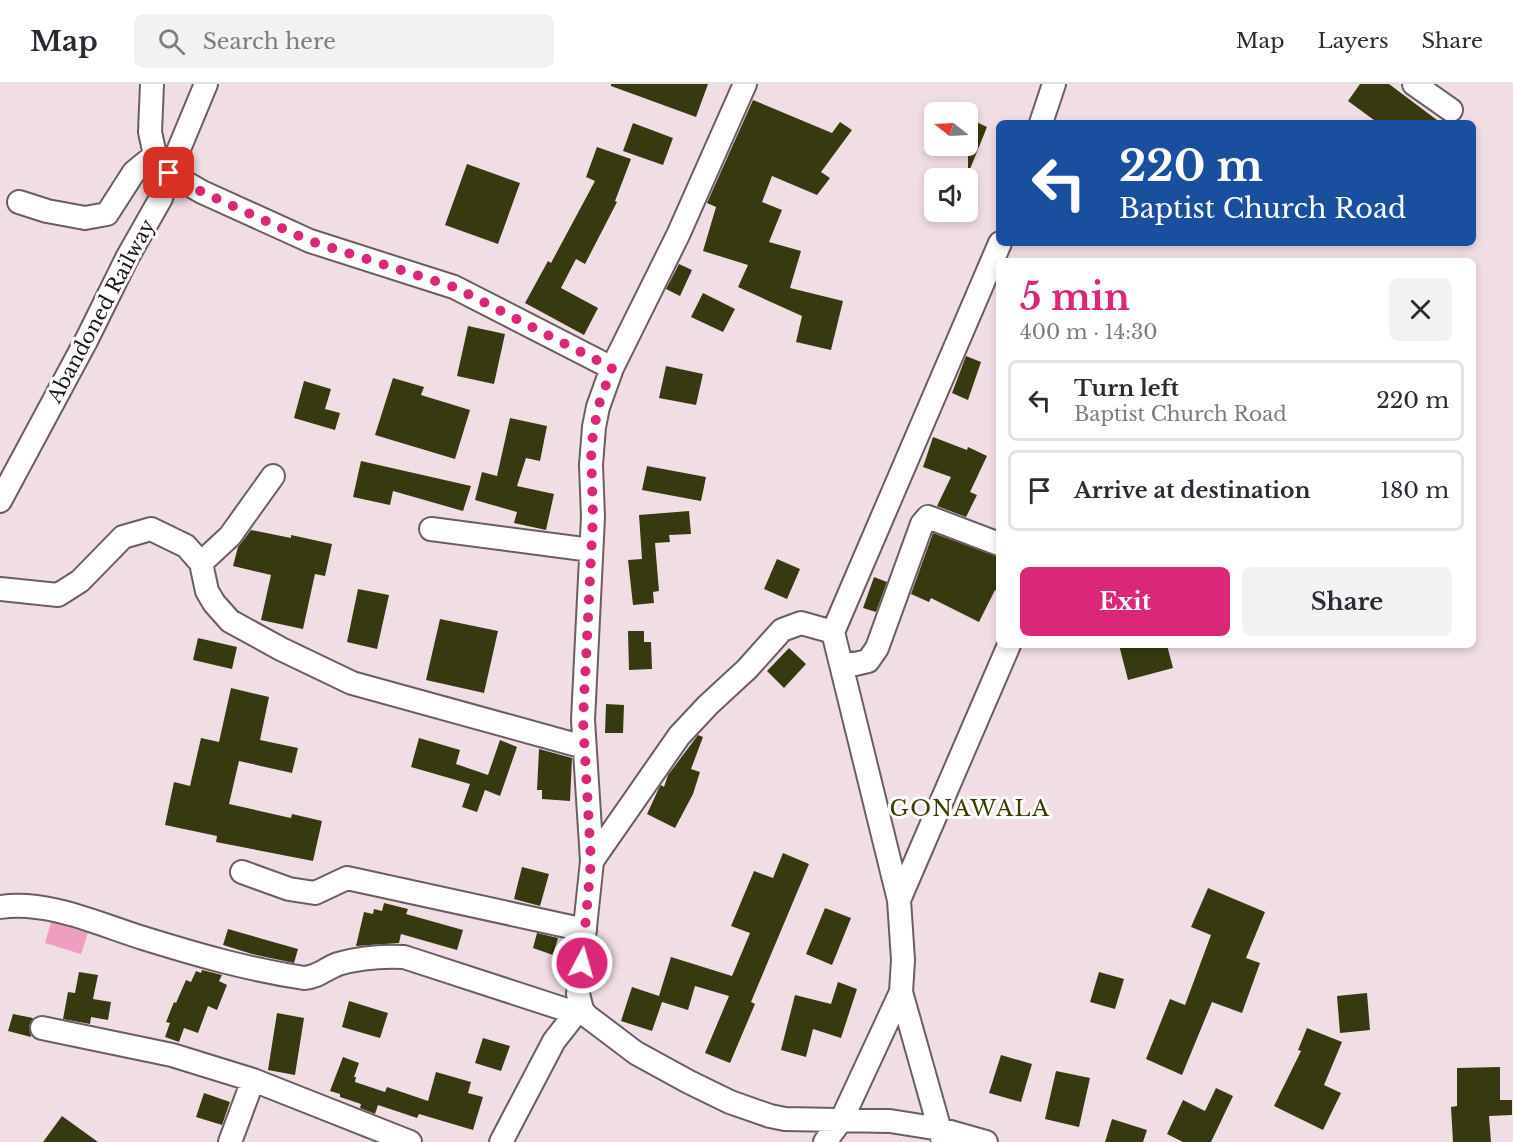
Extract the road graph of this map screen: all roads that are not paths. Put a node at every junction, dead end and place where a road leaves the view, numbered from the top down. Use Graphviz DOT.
graph roads {
  1 [pos="152,84"];
  2 [pos="206,84"];
  3 [pos="745,84"];
  4 [pos="1054,84"];
  5 [pos="1414,84"];
  6 [pos="1451,110"];
  7 [pos="1042,120"];
  8 [pos="155,155"];
  9 [pos="169,173"];
  10 [pos="19,202"];
  11 [pos="999,246"];
  12 [pos="612,368"];
  13 [pos="273,476"];
  14 [pos="0,501"];
  15 [pos="431,529"];
  16 [pos="996,543"];
  17 [pos="591,550"];
  18 [pos="201,563"];
  19 [pos="0,589"];
  20 [pos="833,632"];
  21 [pos="1008,648"];
  22 [pos="842,662"];
  23 [pos="584,747"];
  24 [pos="591,861"];
  25 [pos="242,872"];
  26 [pos="899,900"];
  27 [pos="0,907"];
  28 [pos="585,930"];
  29 [pos="901,992"];
  30 [pos="579,1012"];
  31 [pos="42,1028"];
  32 [pos="253,1080"];
  33 [pos="842,1119"];
  34 [pos="942,1135"];
  35 [pos="230,1142"];
  36 [pos="410,1142"];
  37 [pos="501,1142"];
  38 [pos="825,1142"];
  39 [pos="986,1142"];
  1 -- 8 [label="street"];
  2 -- 9 [label="street, Abandoned Railway"];
  3 -- 12 [label="street"];
  4 -- 7 [label="street"];
  5 -- 6 [label="street"];
  8 -- 9 [label="street"];
  8 -- 10 [label="street"];
  9 -- 12 [label="street"];
  9 -- 14 [label="street, Abandoned Railway"];
  11 -- 20 [label="street"];
  12 -- 17 [label="street"];
  13 -- 18 [label="street"];
  15 -- 17 [label="street"];
  16 -- 22 [label="street"];
  17 -- 23 [label="street"];
  18 -- 19 [label="street"];
  18 -- 23 [label="street"];
  20 -- 22 [label="street"];
  20 -- 24 [label="street"];
  21 -- 26 [label="street"];
  22 -- 26 [label="street"];
  23 -- 24 [label="street"];
  24 -- 28 [label="street"];
  25 -- 28 [label="street"];
  26 -- 29 [label="street"];
  27 -- 30 [label="street"];
  28 -- 30 [label="street"];
  29 -- 33 [label="street"];
  29 -- 34 [label="street"];
  30 -- 33 [label="street"];
  30 -- 37 [label="street"];
  31 -- 32 [label="street"];
  32 -- 35 [label="street"];
  32 -- 36 [label="street"];
  33 -- 34 [label="street"];
  33 -- 38 [label="street"];
  34 -- 39 [label="street"];
}
